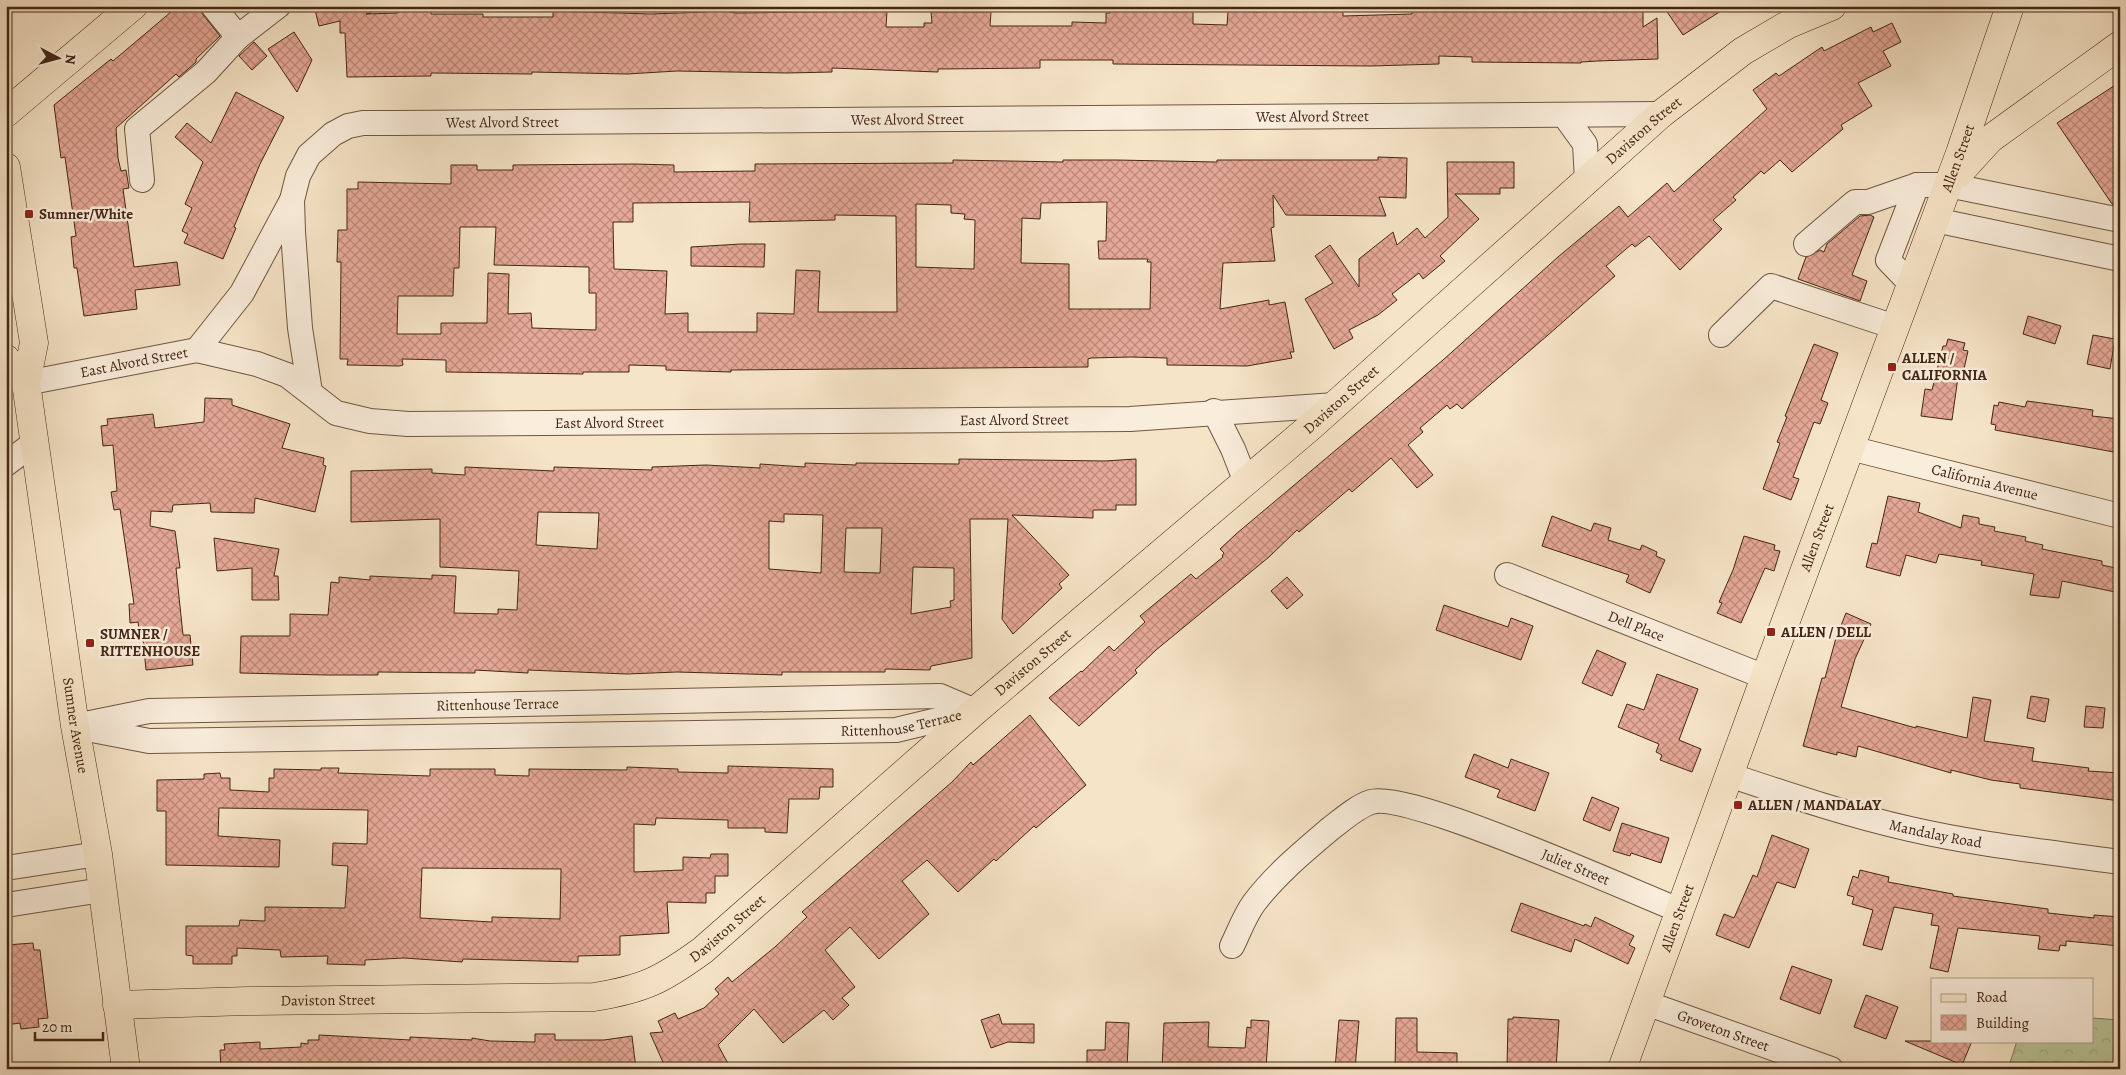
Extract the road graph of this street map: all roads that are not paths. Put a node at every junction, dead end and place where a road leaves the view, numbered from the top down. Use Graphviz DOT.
graph roads {
  1 [pos="213,6"];
  2 [pos="278,6"];
  3 [pos="1832,6"];
  4 [pos="2010,6"];
  5 [pos="119,11"];
  6 [pos="238,38"];
  7 [pos="2120,45"];
  8 [pos="6,113"];
  9 [pos="1661,114"];
  10 [pos="1564,115"];
  11 [pos="6,167"];
  12 [pos="142,180"];
  13 [pos="1587,180"];
  14 [pos="1917,185"];
  15 [pos="1948,185"];
  16 [pos="292,200"];
  17 [pos="1935,220"];
  18 [pos="2120,220"];
  19 [pos="1806,244"];
  20 [pos="2120,259"];
  21 [pos="1911,284"];
  22 [pos="1895,326"];
  23 [pos="1721,335"];
  24 [pos="197,350"];
  25 [pos="6,359"];
  26 [pos="26,383"];
  27 [pos="310,392"];
  28 [pos="1334,404"];
  29 [pos="1214,411"];
  30 [pos="34,443"];
  31 [pos="1850,448"];
  32 [pos="6,464"];
  33 [pos="1246,482"];
  34 [pos="2120,516"];
  35 [pos="1508,575"];
  36 [pos="1765,677"];
  37 [pos="975,711"];
  38 [pos="75,726"];
  39 [pos="1728,775"];
  40 [pos="98,854"];
  41 [pos="2120,862"];
  42 [pos="6,868"];
  43 [pos="102,890"];
  44 [pos="6,905"];
  45 [pos="1679,910"];
  46 [pos="1232,946"];
  47 [pos="1646,1003"];
  48 [pos="117,1005"];
  49 [pos="126,1069"];
  50 [pos="1622,1069"];
  51 [pos="1831,1069"];
  1 -- 6 [label="street"];
  2 -- 6 [label="street"];
  3 -- 9 [label="main road, Daviston Street"];
  4 -- 15 [label="main road, Allen Street"];
  5 -- 8 [label="main road"];
  6 -- 12 [label="street"];
  7 -- 15 [label="main road"];
  9 -- 10 [label="street, West Alvord Street"];
  9 -- 13 [label="main road, Daviston Street"];
  10 -- 13 [label="street"];
  10 -- 16 [label="street, West Alvord Street"];
  11 -- 26 [label="main road, Sumner Avenue"];
  13 -- 28 [label="main road, Daviston Street"];
  14 -- 15 [label="street"];
  14 -- 19 [label="street"];
  14 -- 21 [label="street"];
  15 -- 17 [label="main road, Allen Street"];
  15 -- 18 [label="street"];
  16 -- 24 [label="street, West Alvord Street"];
  16 -- 27 [label="street, West Alvord Street"];
  17 -- 20 [label="street"];
  17 -- 21 [label="main road, Allen Street"];
  21 -- 22 [label="main road, Allen Street"];
  22 -- 23 [label="street"];
  22 -- 31 [label="main road, Allen Street"];
  24 -- 26 [label="street, East Alvord Street"];
  24 -- 27 [label="street, East Alvord Street"];
  25 -- 26 [label="main road"];
  26 -- 30 [label="main road, Sumner Avenue"];
  27 -- 29 [label="street, East Alvord Street"];
  28 -- 29 [label="street, East Alvord Street"];
  28 -- 33 [label="main road, Daviston Street"];
  29 -- 33 [label="street"];
  30 -- 32 [label="street"];
  30 -- 38 [label="main road, Sumner Avenue"];
  31 -- 34 [label="street, California Avenue"];
  31 -- 36 [label="main road, Allen Street"];
  33 -- 37 [label="main road, Daviston Street"];
  35 -- 36 [label="street, Dell Place"];
  36 -- 39 [label="main road, Allen Street"];
  37 -- 38 [label="street, Rittenhouse Terrace"];
  37 -- 38 [label="street, Rittenhouse Terrace"];
  37 -- 48 [label="main road, Daviston Street"];
  38 -- 40 [label="main road, Sumner Avenue"];
  39 -- 41 [label="street, Mandalay Road"];
  39 -- 45 [label="main road, Allen Street"];
  40 -- 42 [label="street"];
  40 -- 43 [label="main road, Sumner Avenue"];
  43 -- 44 [label="street"];
  43 -- 48 [label="main road, Sumner Avenue"];
  45 -- 46 [label="street, Juliet Street"];
  45 -- 47 [label="main road, Allen Street"];
  47 -- 50 [label="main road, Allen Street"];
  47 -- 51 [label="street, Groveton Street"];
  48 -- 49 [label="main road, Sumner Avenue"];
}
